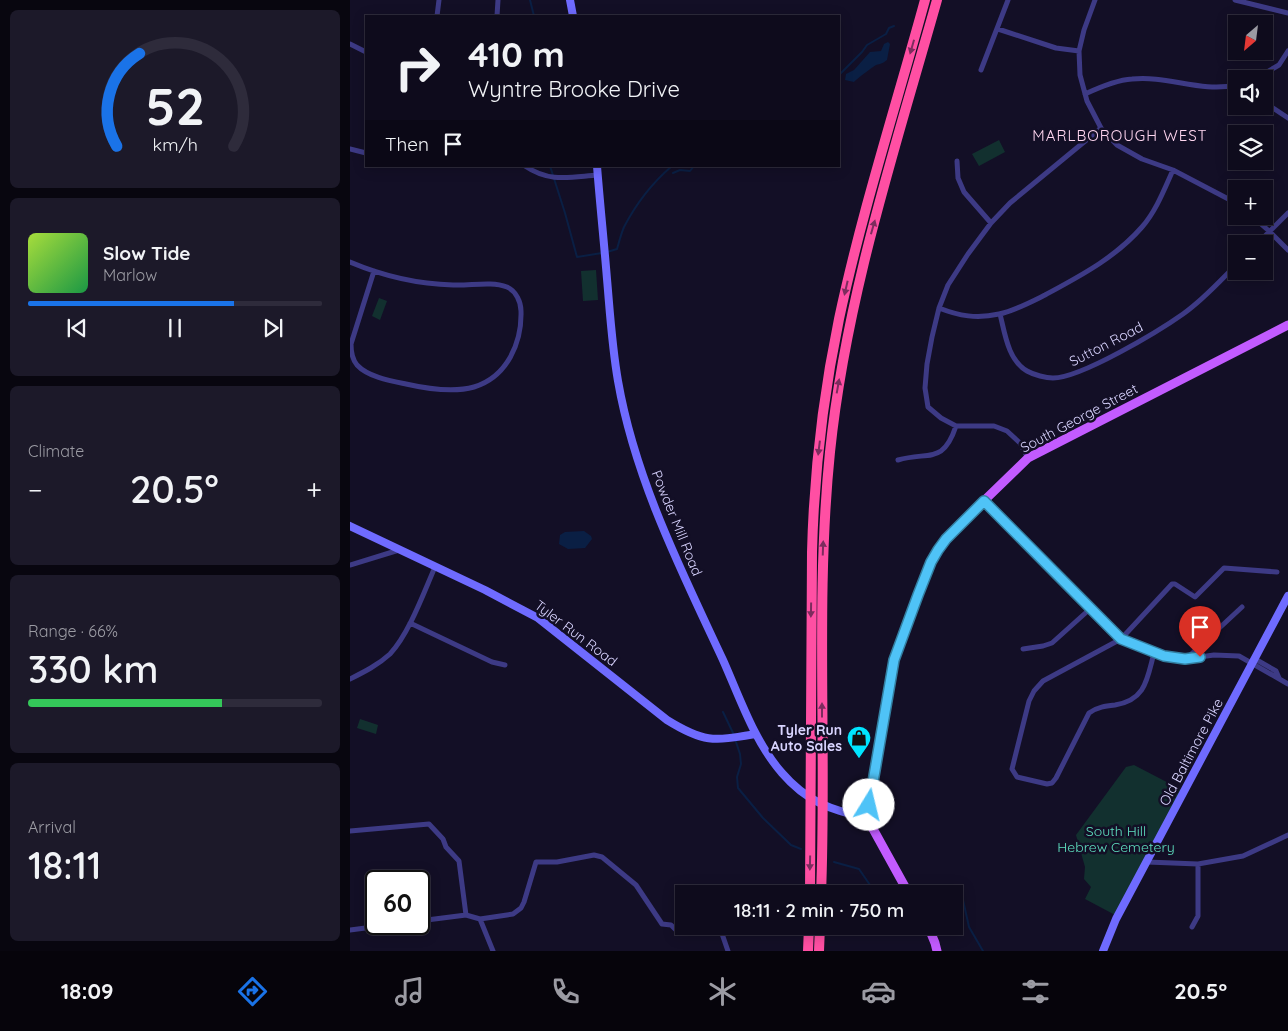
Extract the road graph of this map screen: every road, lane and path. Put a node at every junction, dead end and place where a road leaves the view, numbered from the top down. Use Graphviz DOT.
graph roads {
  1 [pos="438,0"];
  2 [pos="498,0"];
  3 [pos="570,0"];
  4 [pos="926,0"];
  5 [pos="937,0"];
  6 [pos="1008,0"];
  7 [pos="1095,0"];
  8 [pos="1234,0"];
  9 [pos="1288,13"];
  10 [pos="437,15"];
  11 [pos="496,15"];
  12 [pos="573,15"];
  13 [pos="998,29"];
  14 [pos="350,44"];
  15 [pos="1079,51"];
  16 [pos="1288,51"];
  17 [pos="365,52"];
  18 [pos="981,70"];
  19 [pos="1270,70"];
  20 [pos="1228,86"];
  21 [pos="1085,94"];
  22 [pos="1273,108"];
  23 [pos="1288,118"];
  24 [pos="1101,128"];
  25 [pos="350,149"];
  26 [pos="365,153"];
  27 [pos="957,161"];
  28 [pos="527,167"];
  29 [pos="597,170"];
  30 [pos="1174,170"];
  31 [pos="1228,199"];
  32 [pos="1288,213"];
  33 [pos="991,223"];
  34 [pos="1262,225"];
  35 [pos="1269,231"];
  36 [pos="1265,235"];
  37 [pos="1288,250"];
  38 [pos="350,262"];
  39 [pos="374,272"];
  40 [pos="1228,273"];
  41 [pos="939,308"];
  42 [pos="1000,314"];
  43 [pos="1288,326"];
  44 [pos="956,426"];
  45 [pos="1028,458"];
  46 [pos="898,460"];
  47 [pos="984,501"];
  48 [pos="350,526"];
  49 [pos="399,550"];
  50 [pos="350,565"];
  51 [pos="435,567"];
  52 [pos="1277,572"];
  53 [pos="1288,596"];
  54 [pos="1242,607"];
  55 [pos="1091,608"];
  56 [pos="410,623"];
  57 [pos="1121,639"];
  58 [pos="1023,649"];
  59 [pos="1154,653"];
  60 [pos="1185,659"];
  61 [pos="1254,662"];
  62 [pos="505,665"];
  63 [pos="350,679"];
  64 [pos="1288,684"];
  65 [pos="756,734"];
  66 [pos="867,818"];
  67 [pos="350,831"];
  68 [pos="1288,835"];
  69 [pos="1147,862"];
  70 [pos="1198,864"];
  71 [pos="810,885"];
  72 [pos="821,885"];
  73 [pos="905,885"];
  74 [pos="466,915"];
  75 [pos="480,918"];
  76 [pos="430,920"];
  77 [pos="365,928"];
  78 [pos="1192,928"];
  79 [pos="675,929"];
  80 [pos="350,930"];
  81 [pos="722,935"];
  82 [pos="809,935"];
  83 [pos="819,935"];
  84 [pos="932,935"];
  85 [pos="493,951"];
  86 [pos="728,951"];
  87 [pos="808,951"];
  88 [pos="818,951"];
  89 [pos="937,951"];
  90 [pos="1103,951"];
  1 -- 10 [label="street"];
  2 -- 11 [label="street"];
  3 -- 12 [label="street"];
  4 -- 71 [label="highway, one-way"];
  72 -- 5 [label="highway, one-way"];
  6 -- 13 [label="street"];
  7 -- 15 [label="street"];
  8 -- 9 [label="street"];
  13 -- 15 [label="street"];
  13 -- 18 [label="street"];
  14 -- 17 [label="street"];
  15 -- 21 [label="street"];
  16 -- 19 [label="street"];
  20 -- 21 [label="street"];
  21 -- 24 [label="street"];
  22 -- 23 [label="street"];
  24 -- 30 [label="street"];
  24 -- 33 [label="street"];
  25 -- 26 [label="street"];
  27 -- 33 [label="street"];
  28 -- 29 [label="street"];
  29 -- 65 [label="street, Powder Mill Road"];
  30 -- 31 [label="street"];
  30 -- 42 [label="street"];
  32 -- 35 [label="street"];
  33 -- 41 [label="street"];
  34 -- 35 [label="street"];
  35 -- 36 [label="street"];
  35 -- 37 [label="street"];
  38 -- 39 [label="street"];
  39 -- 39 [label="street"];
  40 -- 42 [label="street, Sutton Road"];
  41 -- 42 [label="street"];
  41 -- 44 [label="street"];
  43 -- 45 [label="main road, South George Street"];
  44 -- 45 [label="street"];
  44 -- 46 [label="street"];
  45 -- 47 [label="main road, South George Street"];
  47 -- 55 [label="street"];
  47 -- 66 [label="main road, South George Street"];
  48 -- 49 [label="street, Tyler Run Road"];
  49 -- 50 [label="street"];
  49 -- 51 [label="street, Tyler Run Road"];
  51 -- 56 [label="street"];
  51 -- 65 [label="street, Tyler Run Road"];
  52 -- 57 [label="street"];
  53 -- 61 [label="street, Old Baltimore Pike"];
  54 -- 60 [label="street"];
  55 -- 57 [label="street"];
  55 -- 58 [label="street"];
  56 -- 62 [label="street"];
  56 -- 63 [label="street"];
  57 -- 59 [label="street"];
  57 -- 59 [label="street"];
  59 -- 60 [label="street"];
  60 -- 61 [label="street"];
  61 -- 64 [label="street"];
  61 -- 69 [label="street, Old Baltimore Pike"];
  65 -- 66 [label="street, Powder Mill Road"];
  66 -- 73 [label="main road"];
  67 -- 74 [label="street"];
  68 -- 70 [label="street"];
  69 -- 70 [label="street"];
  69 -- 90 [label="street, Old Baltimore Pike"];
  70 -- 78 [label="street"];
  74 -- 75 [label="street"];
  74 -- 76 [label="street"];
  75 -- 79 [label="street"];
  75 -- 85 [label="street"];
  77 -- 80 [label="street"];
  81 -- 86 [label="street"];
  82 -- 87 [label="highway"];
  83 -- 88 [label="highway"];
  84 -- 89 [label="main road"];
}
